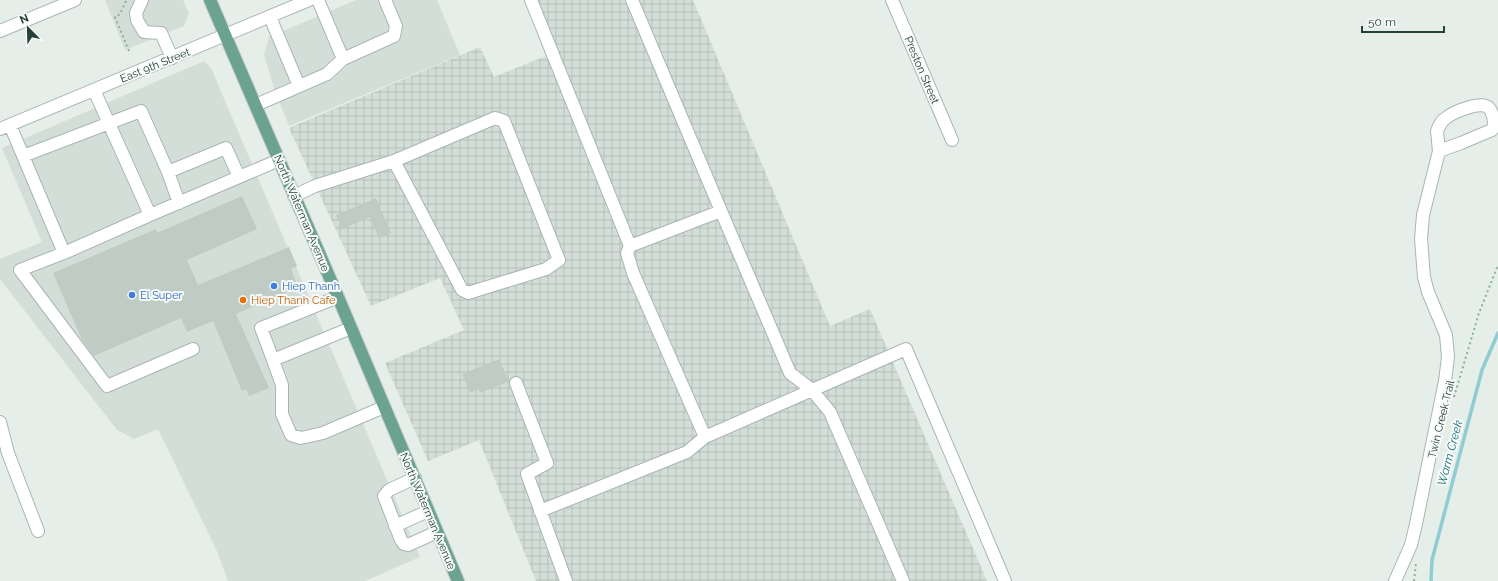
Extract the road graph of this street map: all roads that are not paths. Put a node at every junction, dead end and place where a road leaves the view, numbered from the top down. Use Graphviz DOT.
graph roads {
  1 [pos="75,0"];
  2 [pos="142,0"];
  3 [pos="210,0"];
  4 [pos="309,0"];
  5 [pos="318,0"];
  6 [pos="385,0"];
  7 [pos="531,0"];
  8 [pos="632,0"];
  9 [pos="892,0"];
  10 [pos="270,17"];
  11 [pos="0,31"];
  12 [pos="225,36"];
  13 [pos="172,58"];
  14 [pos="343,59"];
  15 [pos="299,86"];
  16 [pos="94,90"];
  17 [pos="256,105"];
  18 [pos="109,123"];
  19 [pos="5,127"];
  20 [pos="952,140"];
  21 [pos="1439,150"];
  22 [pos="23,156"];
  23 [pos="279,160"];
  24 [pos="394,161"];
  25 [pos="168,172"];
  26 [pos="239,177"];
  27 [pos="294,196"];
  28 [pos="179,203"];
  29 [pos="720,211"];
  30 [pos="150,215"];
  31 [pos="630,246"];
  32 [pos="64,252"];
  33 [pos="338,296"];
  34 [pos="351,328"];
  35 [pos="193,349"];
  36 [pos="273,360"];
  37 [pos="516,383"];
  38 [pos="812,390"];
  39 [pos="384,406"];
  40 [pos="0,422"];
  41 [pos="705,437"];
  42 [pos="415,478"];
  43 [pos="428,511"];
  44 [pos="540,511"];
  45 [pos="395,526"];
  46 [pos="38,531"];
  47 [pos="437,532"];
  48 [pos="458,581"];
  49 [pos="566,581"];
  50 [pos="902,581"];
  51 [pos="1005,581"];
  52 [pos="1395,581"];
  1 -- 11 [label="street"];
  2 -- 13 [label="street"];
  3 -- 12 [label="main road, North Waterman Avenue"];
  4 -- 10 [label="street, East 9th Street"];
  5 -- 14 [label="street"];
  6 -- 14 [label="street"];
  7 -- 31 [label="street"];
  8 -- 29 [label="street"];
  9 -- 20 [label="street, Preston Street"];
  10 -- 12 [label="street, East 9th Street"];
  10 -- 15 [label="street"];
  12 -- 13 [label="street, East 9th Street"];
  12 -- 17 [label="main road, North Waterman Avenue"];
  13 -- 16 [label="street, East 9th Street"];
  14 -- 15 [label="street"];
  15 -- 17 [label="street"];
  16 -- 18 [label="street"];
  16 -- 19 [label="street, East 9th Street"];
  17 -- 23 [label="main road, North Waterman Avenue"];
  18 -- 22 [label="street"];
  18 -- 25 [label="street"];
  18 -- 30 [label="street"];
  19 -- 22 [label="street"];
  21 -- 21 [label="street"];
  21 -- 52 [label="street"];
  22 -- 32 [label="street"];
  23 -- 26 [label="street"];
  23 -- 27 [label="main road, North Waterman Avenue"];
  24 -- 24 [label="street"];
  24 -- 27 [label="street"];
  25 -- 26 [label="street"];
  25 -- 28 [label="street"];
  26 -- 28 [label="street"];
  27 -- 33 [label="main road, North Waterman Avenue"];
  28 -- 30 [label="street"];
  29 -- 31 [label="street"];
  29 -- 38 [label="street"];
  30 -- 32 [label="street"];
  31 -- 41 [label="street"];
  32 -- 35 [label="street"];
  33 -- 34 [label="main road, North Waterman Avenue"];
  33 -- 36 [label="street"];
  34 -- 36 [label="street"];
  34 -- 39 [label="main road, North Waterman Avenue"];
  36 -- 39 [label="street"];
  37 -- 44 [label="street"];
  38 -- 41 [label="street"];
  38 -- 50 [label="street"];
  38 -- 51 [label="street"];
  39 -- 42 [label="main road, North Waterman Avenue"];
  40 -- 46 [label="street"];
  41 -- 44 [label="street"];
  42 -- 43 [label="main road, North Waterman Avenue"];
  42 -- 45 [label="street"];
  43 -- 45 [label="street"];
  43 -- 47 [label="main road, North Waterman Avenue"];
  44 -- 49 [label="street"];
  45 -- 47 [label="street"];
  47 -- 48 [label="main road, North Waterman Avenue"];
}
